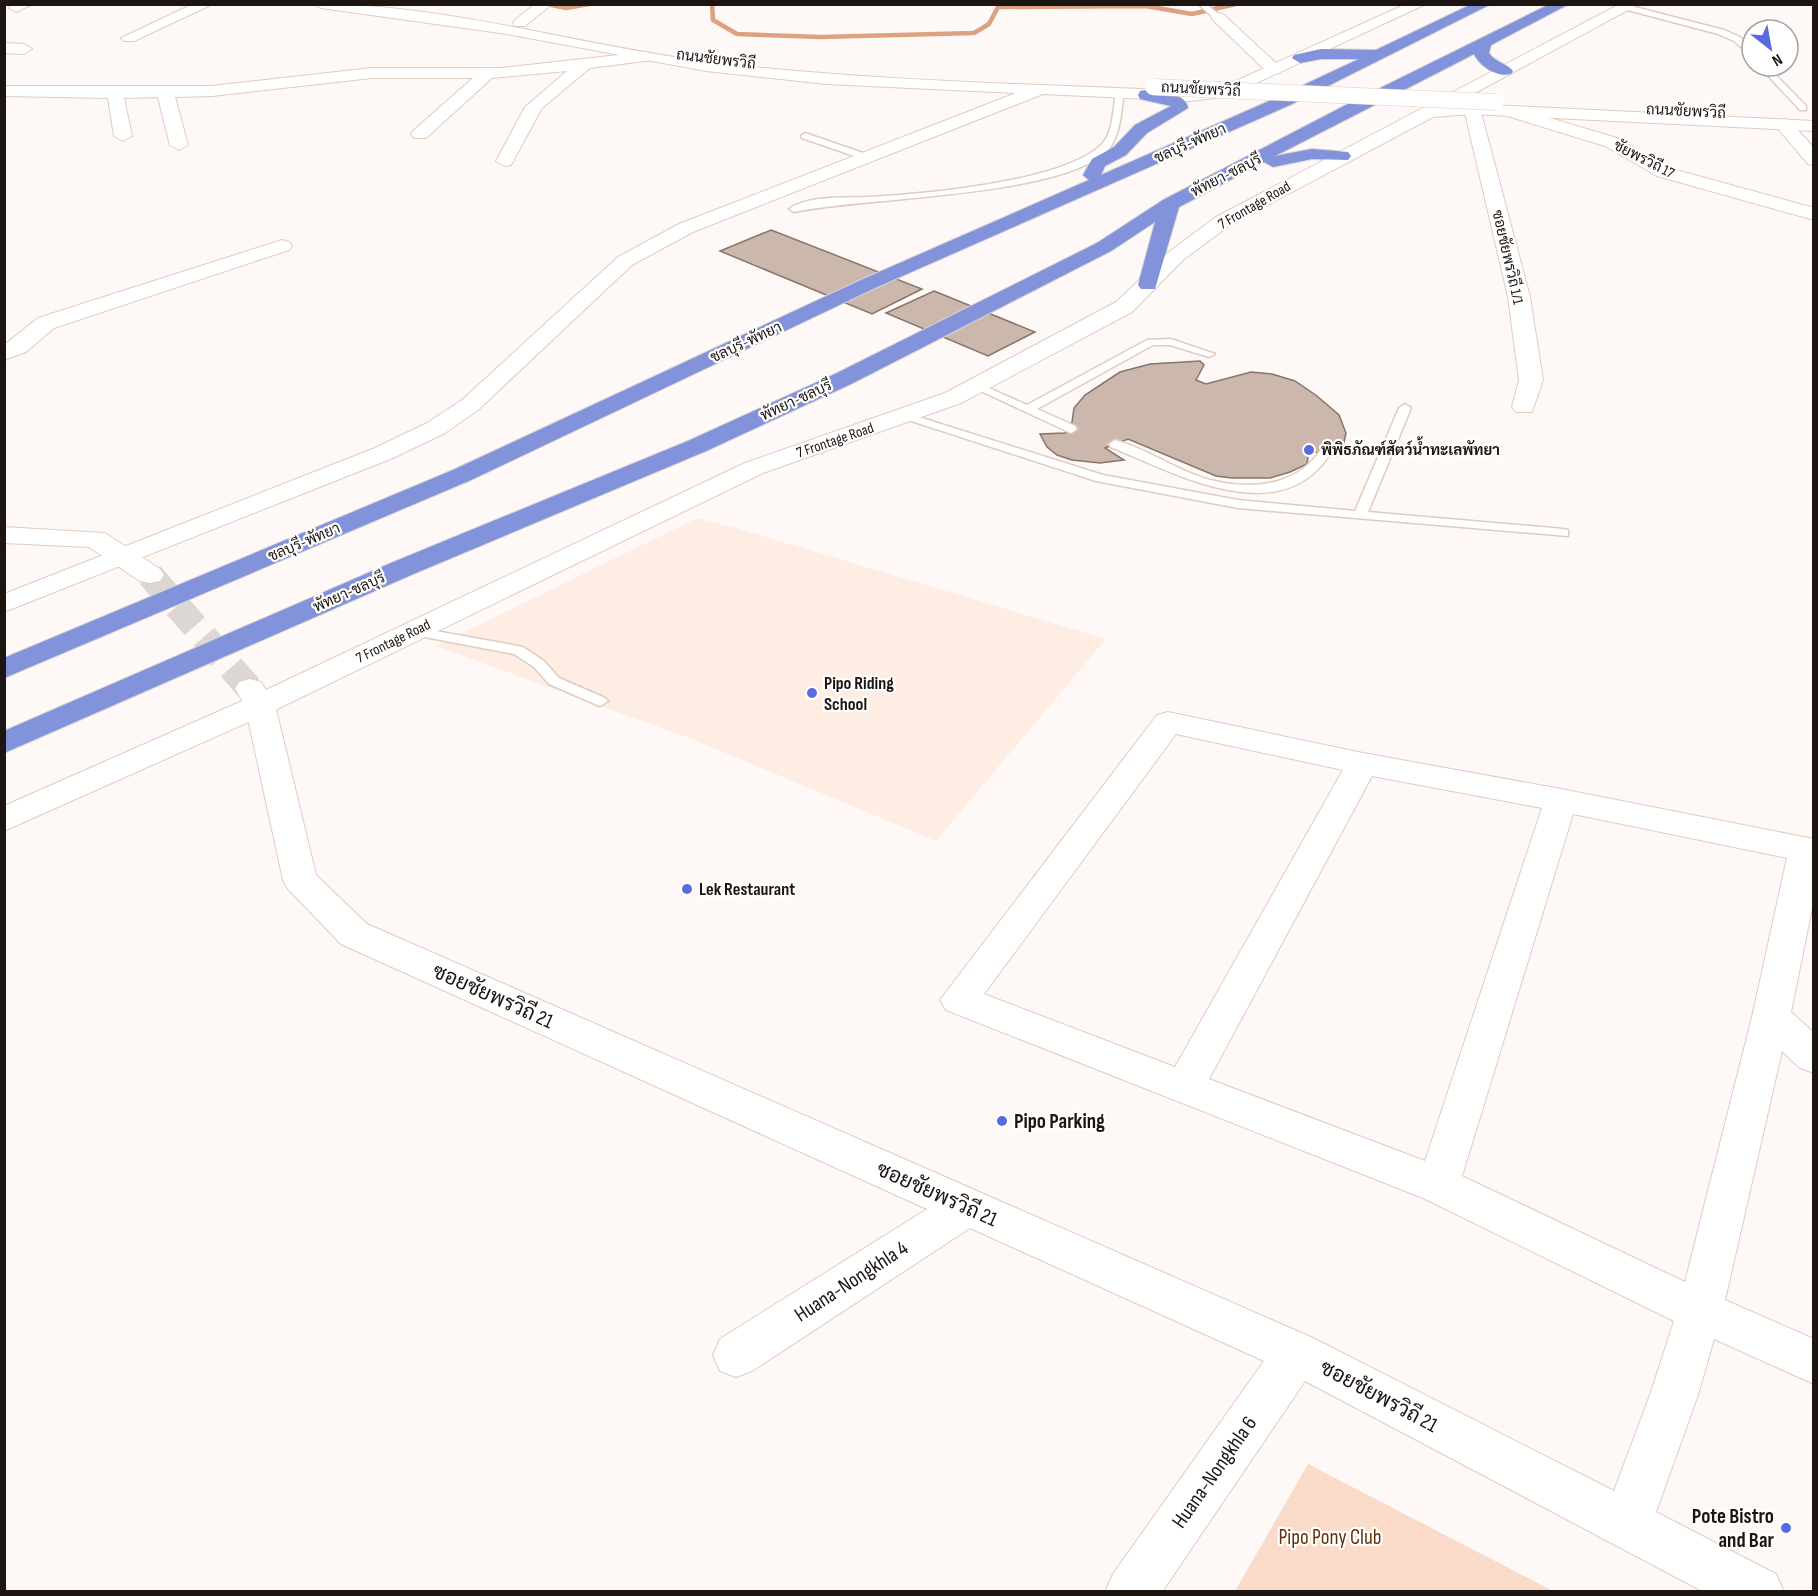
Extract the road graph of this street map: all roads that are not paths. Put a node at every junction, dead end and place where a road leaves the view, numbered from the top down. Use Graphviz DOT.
graph roads {
  1 [pos="206,4"];
  2 [pos="321,4"];
  3 [pos="383,4"];
  4 [pos="401,4"];
  5 [pos="1201,4"];
  6 [pos="1379,4"];
  7 [pos="1387,4"];
  8 [pos="1419,4"];
  9 [pos="1484,4"];
  10 [pos="1562,4"];
  11 [pos="1630,6"];
  12 [pos="539,9"];
  13 [pos="362,12"];
  14 [pos="1218,17"];
  15 [pos="517,27"];
  16 [pos="129,38"];
  17 [pos="1740,42"];
  18 [pos="1484,44"];
  19 [pos="680,45"];
  20 [pos="4,48"];
  21 [pos="24,49"];
  22 [pos="1384,53"];
  23 [pos="646,57"];
  24 [pos="1300,58"];
  25 [pos="585,64"];
  26 [pos="1274,70"];
  27 [pos="487,74"];
  28 [pos="1776,78"];
  29 [pos="1244,83"];
  30 [pos="1146,86"];
  31 [pos="1041,89"];
  32 [pos="4,91"];
  33 [pos="165,92"];
  34 [pos="1510,92"];
  35 [pos="115,93"];
  36 [pos="1120,93"];
  37 [pos="1756,106"];
  38 [pos="1472,109"];
  39 [pos="1810,111"];
  40 [pos="1426,112"];
  41 [pos="1781,116"];
  42 [pos="1814,126"];
  43 [pos="420,134"];
  44 [pos="123,136"];
  45 [pos="805,136"];
  46 [pos="179,145"];
  47 [pos="1342,156"];
  48 [pos="866,157"];
  49 [pos="1814,160"];
  50 [pos="505,161"];
  51 [pos="1226,176"];
  52 [pos="1086,189"];
  53 [pos="1170,204"];
  54 [pos="794,209"];
  55 [pos="1814,214"];
  56 [pos="282,246"];
  57 [pos="1148,285"];
  58 [pos="4,353"];
  59 [pos="1209,354"];
  60 [pos="976,386"];
  61 [pos="1524,407"];
  62 [pos="1405,408"];
  63 [pos="1028,409"];
  64 [pos="902,416"];
  65 [pos="1071,429"];
  66 [pos="1114,444"];
  67 [pos="1324,454"];
  68 [pos="1211,484"];
  69 [pos="1208,498"];
  70 [pos="1360,515"];
  71 [pos="1563,533"];
  72 [pos="4,535"];
  73 [pos="123,558"];
  74 [pos="150,575"];
  75 [pos="4,604"];
  76 [pos="414,631"];
  77 [pos="4,669"];
  78 [pos="255,697"];
  79 [pos="600,701"];
  80 [pos="4,742"];
  81 [pos="1363,764"];
  82 [pos="1561,800"];
  83 [pos="4,820"];
  84 [pos="1810,850"];
  85 [pos="1771,1017"];
  86 [pos="1814,1057"];
  87 [pos="1185,1086"];
  88 [pos="1438,1185"];
  89 [pos="966,1207"];
  90 [pos="1700,1311"];
  91 [pos="1297,1353"];
  92 [pos="736,1355"];
  93 [pos="1814,1362"];
  94 [pos="1626,1525"];
  95 [pos="1131,1592"];
  96 [pos="1758,1592"];
  1 -- 16 [label="street"];
  2 -- 13 [label="street, ถนนชัยพรวิถี"];
  3 -- 13 [label="street"];
  4 -- 15 [label="street, ถนนชัยพรวิถี"];
  5 -- 14 [label="lane"];
  6 -- 7 [label="lane"];
  8 -- 24 [label="street"];
  9 -- 22 [label="highway, ชลบุรี-พัทยา"];
  10 -- 18 [label="highway, พัทยา-ชลบุรี"];
  11 -- 17 [label="lane"];
  11 -- 34 [label="street, 7 Frontage Road"];
  12 -- 15 [label="street"];
  13 -- 15 [label="street, ถนนชัยพรวิถี"];
  14 -- 26 [label="street"];
  15 -- 19 [label="street, ถนนชัยพรวิถี"];
  15 -- 23 [label="street, ถนนชัยพรวิถี"];
  15 -- 30 [label="street, ถนนชัยพรวิถี"];
  18 -- 34 [label="highway"];
  18 -- 51 [label="highway, พัทยา-ชลบุรี"];
  20 -- 21 [label="street"];
  22 -- 24 [label="highway"];
  22 -- 52 [label="highway, ชลบุรี-พัทยา"];
  23 -- 25 [label="street"];
  23 -- 31 [label="street, ถนนชัยพรวิถี"];
  24 -- 26 [label="street"];
  25 -- 27 [label="street"];
  25 -- 50 [label="street"];
  26 -- 29 [label="street"];
  27 -- 33 [label="street"];
  27 -- 43 [label="street"];
  28 -- 39 [label="lane"];
  29 -- 30 [label="street, ถนนชัยพรวิถี"];
  29 -- 30 [label="street, ถนนชัยพรวิถี"];
  30 -- 34 [label="street, ถนนชัยพรวิถี, bridge"];
  30 -- 36 [label="street, ถนนชัยพรวิถี"];
  30 -- 52 [label="highway"];
  31 -- 36 [label="street, ถนนชัยพรวิถี"];
  31 -- 48 [label="street"];
  32 -- 35 [label="street"];
  33 -- 35 [label="street"];
  33 -- 46 [label="street"];
  34 -- 37 [label="street, ถนนชัยพรวิถี"];
  34 -- 38 [label="street, ถนนชัยพรวิถี"];
  34 -- 39 [label="street, ถนนชัยพรวิถี"];
  34 -- 40 [label="street, 7 Frontage Road"];
  34 -- 41 [label="street, ถนนชัยพรวิถี"];
  34 -- 55 [label="street, ชัยพรวิถี 17"];
  35 -- 44 [label="street"];
  36 -- 54 [label="lane"];
  38 -- 40 [label="street, ถนนชัยพรวิถี"];
  38 -- 61 [label="street, ซอยชัยพรวิถี 1/1"];
  39 -- 41 [label="street, ถนนชัยพรวิถี"];
  40 -- 47 [label="street, 7 Frontage Road"];
  41 -- 42 [label="street, ถนนชัยพรวิถี"];
  41 -- 49 [label="street"];
  45 -- 48 [label="lane"];
  47 -- 51 [label="highway"];
  47 -- 57 [label="street, 7 Frontage Road"];
  48 -- 73 [label="street"];
  51 -- 53 [label="highway, พัทยา-ชลบุรี"];
  52 -- 77 [label="highway, ชลบุรี-พัทยา"];
  53 -- 57 [label="highway"];
  53 -- 80 [label="highway, พัทยา-ชลบุรี"];
  56 -- 58 [label="street"];
  57 -- 60 [label="street, 7 Frontage Road"];
  59 -- 63 [label="lane"];
  60 -- 63 [label="lane"];
  60 -- 64 [label="street, 7 Frontage Road"];
  62 -- 70 [label="lane"];
  63 -- 65 [label="lane"];
  64 -- 69 [label="lane"];
  64 -- 76 [label="street, 7 Frontage Road"];
  66 -- 68 [label="lane"];
  67 -- 68 [label="lane"];
  68 -- 69 [label="lane"];
  69 -- 70 [label="lane"];
  70 -- 71 [label="lane"];
  72 -- 73 [label="street"];
  73 -- 74 [label="street"];
  73 -- 75 [label="street"];
  76 -- 78 [label="street, 7 Frontage Road"];
  76 -- 79 [label="lane"];
  78 -- 83 [label="street, 7 Frontage Road"];
  78 -- 89 [label="street, ซอยชัยพรวิถี 21"];
  81 -- 82 [label="street"];
  81 -- 87 [label="street"];
  81 -- 87 [label="street"];
  82 -- 84 [label="street"];
  82 -- 88 [label="street"];
  84 -- 85 [label="street"];
  85 -- 86 [label="street"];
  85 -- 90 [label="street"];
  87 -- 88 [label="street"];
  88 -- 90 [label="street"];
  89 -- 91 [label="street, ซอยชัยพรวิถี 21"];
  89 -- 92 [label="street, Huana-Nongkhla 4"];
  90 -- 93 [label="street"];
  90 -- 94 [label="street"];
  91 -- 94 [label="street, ซอยชัยพรวิถี 21"];
  91 -- 95 [label="street, Huana-Nongkhla 6"];
  94 -- 96 [label="street, ซอยชัยพรวิถี 21"];
}
